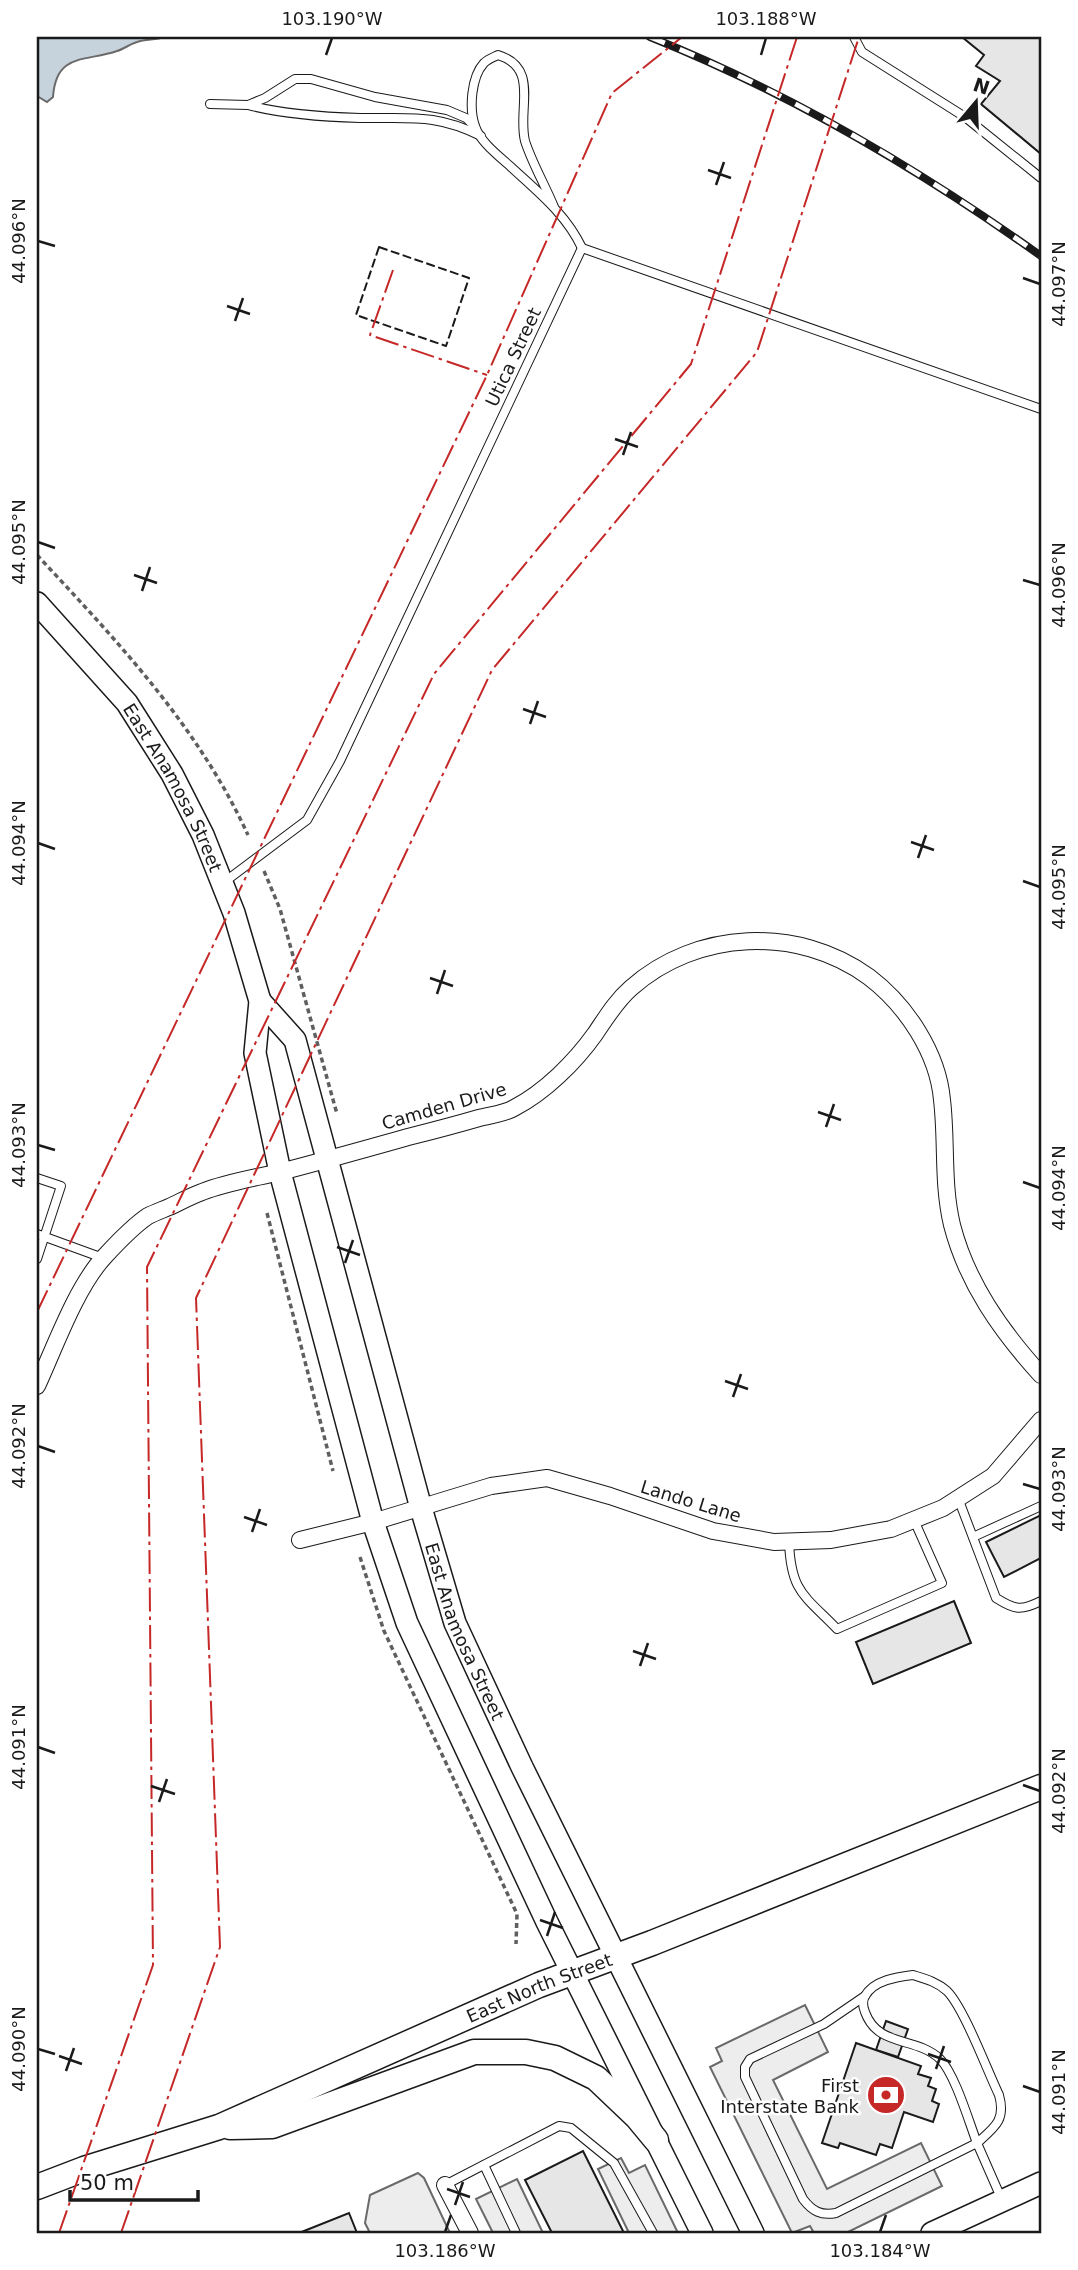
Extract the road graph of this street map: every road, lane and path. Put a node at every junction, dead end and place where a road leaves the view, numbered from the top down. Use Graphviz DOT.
graph roads {
  1 [pos="853,37"];
  2 [pos="210,104"];
  3 [pos="248,105"];
  4 [pos="475,127"];
  5 [pos="483,138"];
  6 [pos="1041,178"];
  7 [pos="554,206"];
  8 [pos="582,248"];
  9 [pos="1041,409"];
  10 [pos="37,555"];
  11 [pos="37,603"];
  12 [pos="248,835"];
  13 [pos="264,871"];
  14 [pos="222,884"];
  15 [pos="260,1001"];
  16 [pos="337,1114"];
  17 [pos="329,1158"];
  18 [pos="280,1172"];
  19 [pos="37,1178"];
  20 [pos="267,1213"];
  21 [pos="41,1235"];
  22 [pos="103,1258"];
  23 [pos="37,1259"];
  24 [pos="1041,1375"];
  25 [pos="37,1386"];
  26 [pos="1041,1420"];
  27 [pos="333,1471"];
  28 [pos="958,1498"];
  29 [pos="1041,1506"];
  30 [pos="421,1508"];
  31 [pos="914,1520"];
  32 [pos="373,1522"];
  33 [pos="972,1536"];
  34 [pos="300,1541"];
  35 [pos="789,1542"];
  36 [pos="360,1557"];
  37 [pos="1041,1601"];
  38 [pos="1041,1787"];
  39 [pos="516,1944"];
  40 [pos="616,1957"];
  41 [pos="573,1973"];
  42 [pos="865,1996"];
  43 [pos="219,2127"];
  44 [pos="656,2140"];
  45 [pos="977,2143"];
  46 [pos="484,2165"];
  47 [pos="1041,2183"];
  48 [pos="445,2185"];
  49 [pos="37,2187"];
  50 [pos="1002,2200"];
  51 [pos="470,2233"];
  52 [pos="516,2233"];
  53 [pos="653,2233"];
  54 [pos="702,2233"];
  55 [pos="753,2233"];
  56 [pos="932,2233"];
  1 -- 6 [label="lane"];
  2 -- 3 [label="lane"];
  3 -- 4 [label="lane"];
  3 -- 5 [label="lane"];
  4 -- 5 [label="lane"];
  4 -- 7 [label="lane"];
  5 -- 7 [label="lane"];
  7 -- 8 [label="lane"];
  8 -- 9 [label="lane"];
  8 -- 14 [label="lane, Utica Street"];
  10 -- 12 [label="path"];
  11 -- 14 [label="main road, East Anamosa Street"];
  13 -- 16 [label="path"];
  14 -- 15 [label="main road, East Anamosa Street"];
  15 -- 17 [label="main road, East Anamosa Street"];
  15 -- 18 [label="main road, East Anamosa Street"];
  17 -- 18 [label="street, Camden Drive"];
  17 -- 24 [label="street, Camden Drive"];
  17 -- 30 [label="main road, East Anamosa Street"];
  18 -- 22 [label="street, Camden Drive"];
  18 -- 32 [label="main road, East Anamosa Street"];
  19 -- 21 [label="lane"];
  20 -- 27 [label="path"];
  21 -- 22 [label="lane"];
  21 -- 23 [label="lane"];
  22 -- 25 [label="street, Camden Drive"];
  26 -- 28 [label="street, Lando Lane"];
  28 -- 31 [label="street, Lando Lane"];
  28 -- 33 [label="lane"];
  29 -- 33 [label="lane"];
  30 -- 32 [label="street, Lando Lane"];
  30 -- 35 [label="street, Lando Lane"];
  30 -- 40 [label="main road, East Anamosa Street"];
  31 -- 35 [label="street, Lando Lane"];
  31 -- 35 [label="lane"];
  32 -- 34 [label="street, Lando Lane"];
  32 -- 41 [label="main road, East Anamosa Street"];
  33 -- 37 [label="lane"];
  36 -- 39 [label="path"];
  38 -- 40 [label="main road, East North Street"];
  40 -- 41 [label="main road, East North Street"];
  40 -- 55 [label="main road, East Anamosa Street"];
  41 -- 43 [label="main road, East North Street"];
  41 -- 44 [label="main road, East Anamosa Street"];
  42 -- 45 [label="lane"];
  42 -- 45 [label="lane"];
  42 -- 45 [label="lane"];
  43 -- 44 [label="main road"];
  43 -- 49 [label="main road, East North Street"];
  44 -- 54 [label="main road, East Anamosa Street"];
  45 -- 50 [label="lane"];
  46 -- 48 [label="lane"];
  46 -- 52 [label="lane"];
  46 -- 53 [label="lane"];
  47 -- 50 [label="main road"];
  48 -- 51 [label="street"];
  50 -- 56 [label="main road"];
}
